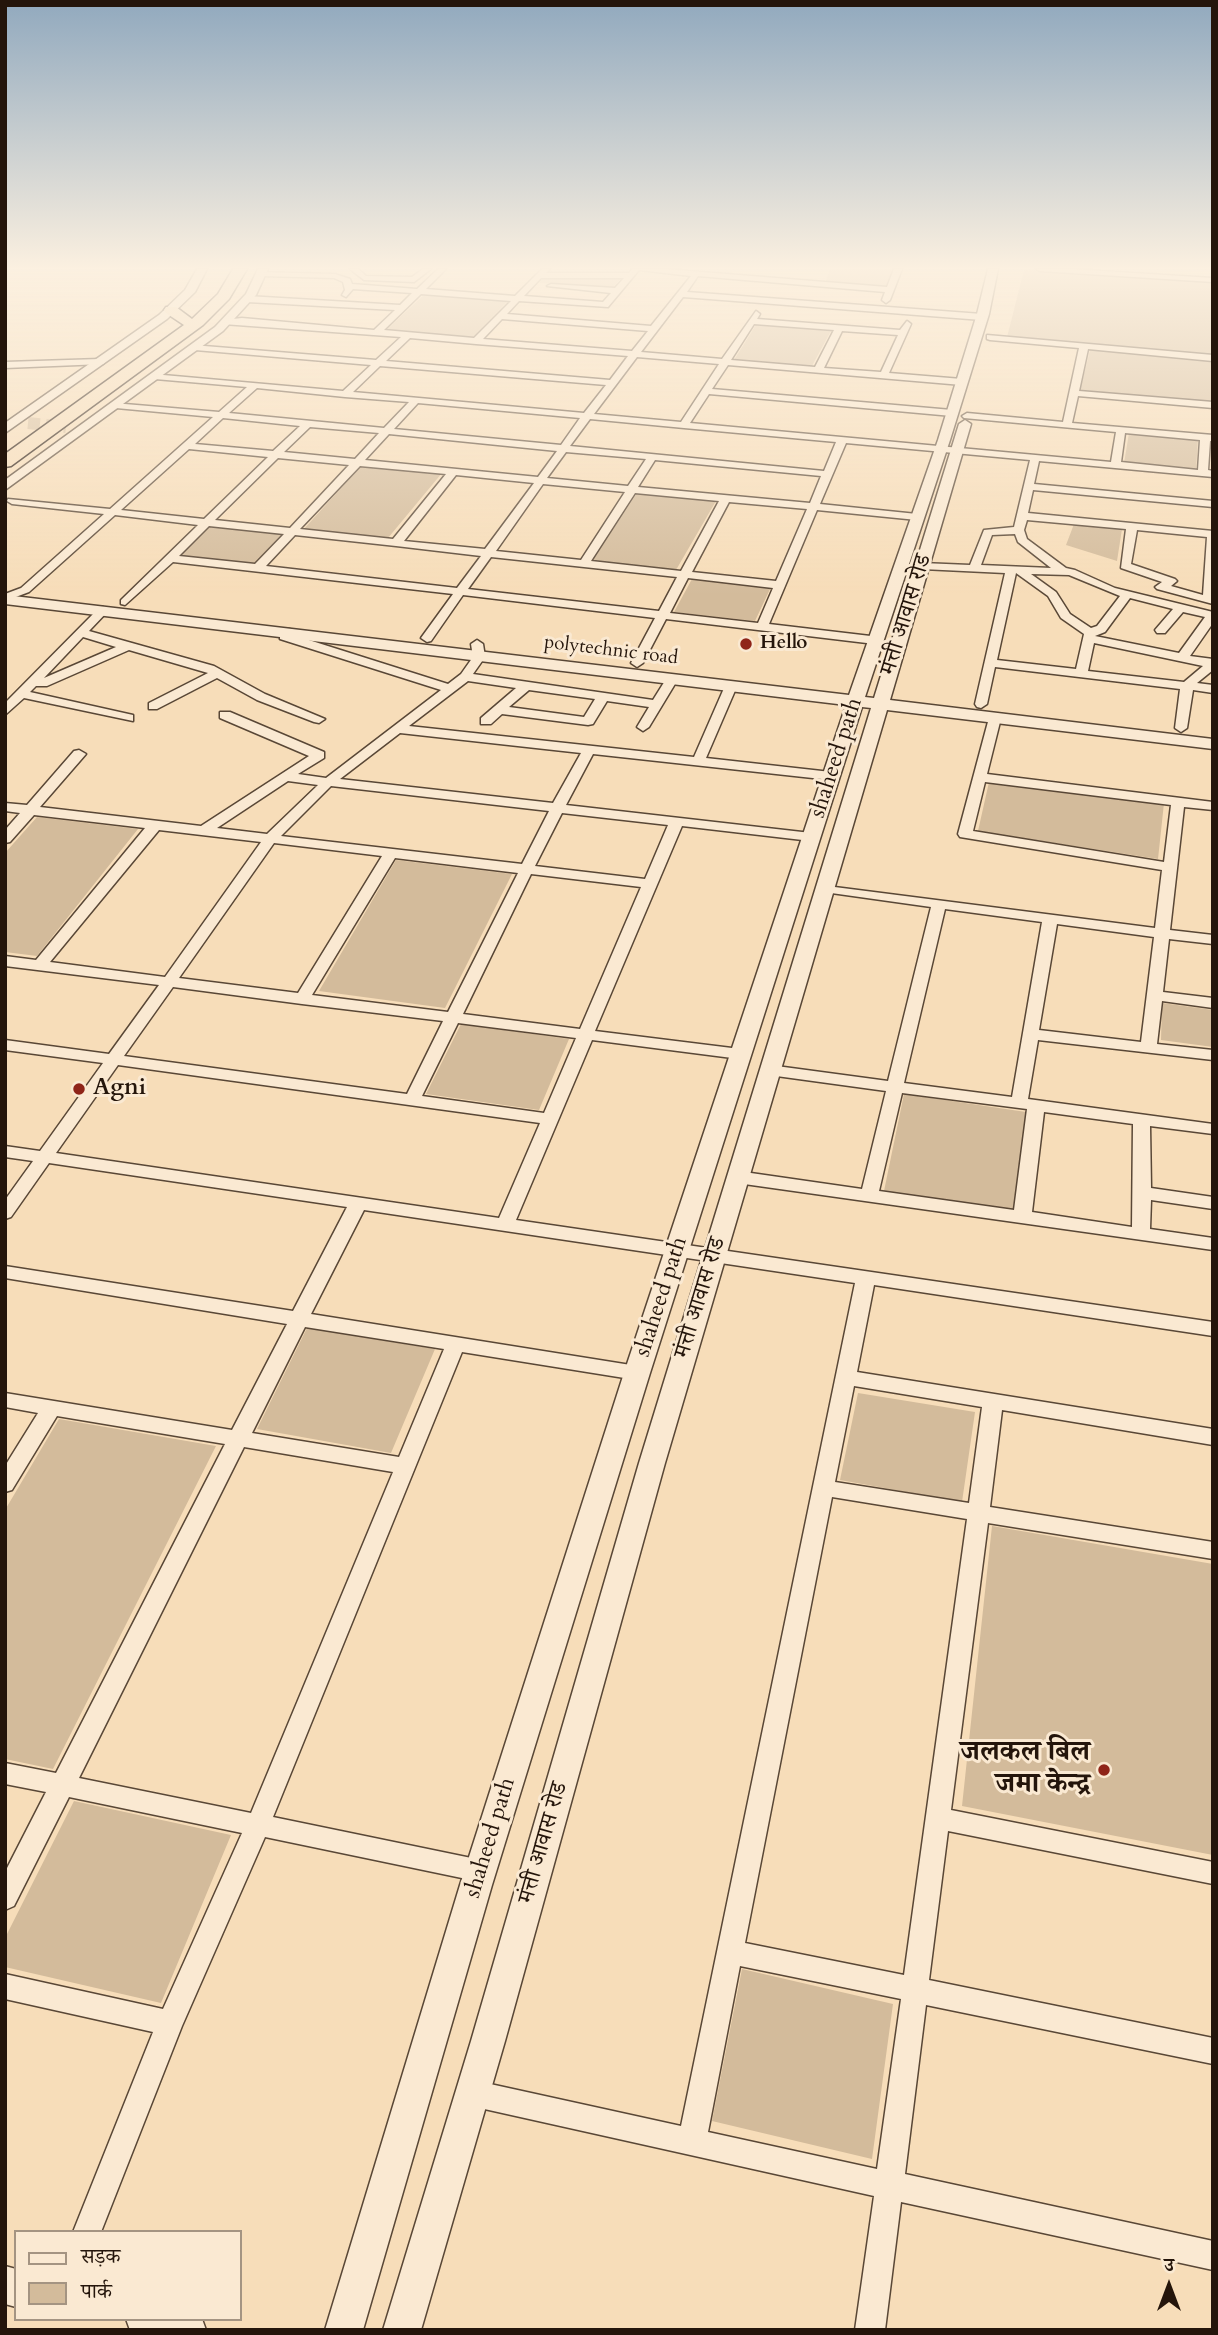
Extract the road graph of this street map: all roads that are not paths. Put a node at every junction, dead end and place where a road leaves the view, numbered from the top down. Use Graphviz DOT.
graph roads {
  1 [pos="78,378"];
  2 [pos="104,378"];
  3 [pos="121,378"];
  4 [pos="152,378"];
  5 [pos="177,378"];
  6 [pos="362,378"];
  7 [pos="553,378"];
  8 [pos="616,378"];
  9 [pos="715,378"];
  10 [pos="917,378"];
  11 [pos="964,378"];
  12 [pos="970,378"];
  13 [pos="1077,378"];
  14 [pos="962,382"];
  15 [pos="612,383"];
  16 [pos="255,385"];
  17 [pos="706,391"];
  18 [pos="1074,393"];
  19 [pos="345,394"];
  20 [pos="416,400"];
  21 [pos="116,405"];
  22 [pos="1213,405"];
  23 [pos="959,415"];
  24 [pos="220,416"];
  25 [pos="587,416"];
  26 [pos="16,424"];
  27 [pos="307,424"];
  28 [pos="684,425"];
  29 [pos="1067,425"];
  30 [pos="66,427"];
  31 [pos="83,429"];
  32 [pos="1121,430"];
  33 [pos="386,432"];
  34 [pos="1209,437"];
  35 [pos="842,440"];
  36 [pos="186,446"];
  37 [pos="5,447"];
  38 [pos="564,449"];
  39 [pos="949,450"];
  40 [pos="277,454"];
  41 [pos="652,457"];
  42 [pos="1035,458"];
  43 [pos="5,462"];
  44 [pos="358,462"];
  45 [pos="1116,466"];
  46 [pos="453,472"];
  47 [pos="828,474"];
  48 [pos="1208,474"];
  49 [pos="541,481"];
  50 [pos="5,486"];
  51 [pos="1029,487"];
  52 [pos="631,489"];
  53 [pos="726,499"];
  54 [pos="12,501"];
  55 [pos="1213,504"];
  56 [pos="814,507"];
  57 [pos="112,512"];
  58 [pos="1022,516"];
  59 [pos="917,517"];
  60 [pos="208,523"];
  61 [pos="1132,526"];
  62 [pos="1019,530"];
  63 [pos="292,532"];
  64 [pos="396,543"];
  65 [pos="489,553"];
  66 [pos="1212,554"];
  67 [pos="171,558"];
  68 [pos="584,564"];
  69 [pos="922,566"];
  70 [pos="258,568"];
  71 [pos="974,569"];
  72 [pos="1016,571"];
  73 [pos="1062,571"];
  74 [pos="684,575"];
  75 [pos="781,585"];
  76 [pos="5,588"];
  77 [pos="25,590"];
  78 [pos="461,592"];
  79 [pos="1128,595"];
  80 [pos="5,598"];
  81 [pos="1210,600"];
  82 [pos="125,602"];
  83 [pos="1180,608"];
  84 [pos="103,610"];
  85 [pos="663,615"];
  86 [pos="1212,616"];
  87 [pos="762,627"];
  88 [pos="1161,631"];
  89 [pos="81,633"];
  90 [pos="289,633"];
  91 [pos="1089,635"];
  92 [pos="427,638"];
  93 [pos="875,640"];
  94 [pos="128,646"];
  95 [pos="478,650"];
  96 [pos="1183,657"];
  97 [pos="637,663"];
  98 [pos="990,663"];
  99 [pos="1212,663"];
  100 [pos="217,673"];
  101 [pos="1081,674"];
  102 [pos="465,677"];
  103 [pos="673,679"];
  104 [pos="526,686"];
  105 [pos="731,686"];
  106 [pos="1187,686"];
  107 [pos="26,689"];
  108 [pos="451,689"];
  109 [pos="1213,689"];
  110 [pos="5,690"];
  111 [pos="857,696"];
  112 [pos="603,697"];
  113 [pos="882,699"];
  114 [pos="657,704"];
  115 [pos="981,704"];
  116 [pos="153,706"];
  117 [pos="500,709"];
  118 [pos="5,711"];
  119 [pos="225,715"];
  120 [pos="128,718"];
  121 [pos="995,718"];
  122 [pos="319,719"];
  123 [pos="486,722"];
  124 [pos="643,727"];
  125 [pos="1181,728"];
  126 [pos="398,729"];
  127 [pos="1213,732"];
  128 [pos="1213,744"];
  129 [pos="589,750"];
  130 [pos="79,754"];
  131 [pos="698,762"];
  132 [pos="831,776"];
  133 [pos="285,777"];
  134 [pos="980,777"];
  135 [pos="327,783"];
  136 [pos="1178,802"];
  137 [pos="1213,806"];
  138 [pos="5,807"];
  139 [pos="31,810"];
  140 [pos="556,810"];
  141 [pos="676,823"];
  142 [pos="155,825"];
  143 [pos="203,831"];
  144 [pos="811,837"];
  145 [pos="5,839"];
  146 [pos="270,839"];
  147 [pos="391,853"];
  148 [pos="1169,867"];
  149 [pos="527,869"];
  150 [pos="650,884"];
  151 [pos="824,888"];
  152 [pos="939,903"];
  153 [pos="1050,918"];
  154 [pos="1161,933"];
  155 [pos="1213,940"];
  156 [pos="5,961"];
  157 [pos="40,965"];
  158 [pos="168,982"];
  159 [pos="1153,995"];
  160 [pos="302,999"];
  161 [pos="1213,1003"];
  162 [pos="453,1018"];
  163 [pos="1030,1034"];
  164 [pos="586,1035"];
  165 [pos="5,1045"];
  166 [pos="1148,1048"];
  167 [pos="740,1055"];
  168 [pos="1213,1055"];
  169 [pos="113,1059"];
  170 [pos="769,1070"];
  171 [pos="895,1087"];
  172 [pos="412,1100"];
  173 [pos="1027,1104"];
  174 [pos="551,1119"];
  175 [pos="1141,1119"];
  176 [pos="1213,1129"];
  177 [pos="5,1152"];
  178 [pos="45,1157"];
  179 [pos="737,1177"];
  180 [pos="1142,1193"];
  181 [pos="869,1196"];
  182 [pos="358,1203"];
  183 [pos="1213,1203"];
  184 [pos="5,1213"];
  185 [pos="1022,1217"];
  186 [pos="505,1224"];
  187 [pos="1142,1234"];
  188 [pos="1213,1244"];
  189 [pos="677,1249"];
  190 [pos="714,1254"];
  191 [pos="5,1272"];
  192 [pos="866,1277"];
  193 [pos="300,1318"];
  194 [pos="1213,1329"];
  195 [pos="456,1343"];
  196 [pos="637,1373"];
  197 [pos="847,1378"];
  198 [pos="5,1400"];
  199 [pos="993,1402"];
  200 [pos="52,1407"];
  201 [pos="1213,1437"];
  202 [pos="239,1438"];
  203 [pos="406,1465"];
  204 [pos="5,1483"];
  205 [pos="825,1488"];
  206 [pos="978,1513"];
  207 [pos="1213,1551"];
  208 [pos="5,1773"];
  209 [pos="62,1785"];
  210 [pos="938,1818"];
  211 [pos="258,1825"];
  212 [pos="481,1871"];
  213 [pos="1213,1873"];
  214 [pos="5,1898"];
  215 [pos="731,1952"];
  216 [pos="5,1986"];
  217 [pos="915,1990"];
  218 [pos="170,2023"];
  219 [pos="1213,2051"];
  220 [pos="472,2094"];
  221 [pos="692,2142"];
  222 [pos="889,2186"];
  223 [pos="88,2230"];
  224 [pos="1213,2256"];
  225 [pos="153,2321"];
  226 [pos="187,2330"];
  227 [pos="344,2330"];
  228 [pos="402,2330"];
  229 [pos="870,2330"];
  1 -- 26 [label="street"];
  2 -- 37 [label="highway"];
  3 -- 43 [label="highway"];
  4 -- 21 [label="street"];
  5 -- 16 [label="street"];
  6 -- 19 [label="street"];
  7 -- 15 [label="street"];
  8 -- 15 [label="street"];
  9 -- 17 [label="street"];
  10 -- 14 [label="street"];
  11 -- 14 [label="street"];
  12 -- 23 [label="street, मंत्ती आवास रोड"];
  13 -- 18 [label="street"];
  14 -- 23 [label="street"];
  15 -- 25 [label="street"];
  16 -- 19 [label="street"];
  16 -- 24 [label="street"];
  17 -- 23 [label="street"];
  17 -- 28 [label="street"];
  18 -- 22 [label="street"];
  18 -- 29 [label="street"];
  19 -- 20 [label="street"];
  20 -- 25 [label="street"];
  20 -- 33 [label="street"];
  21 -- 24 [label="street"];
  21 -- 31 [label="street"];
  23 -- 29 [label="street"];
  23 -- 39 [label="street, मंत्ती आवास रोड"];
  24 -- 27 [label="street"];
  24 -- 36 [label="street"];
  25 -- 28 [label="street"];
  25 -- 38 [label="street"];
  27 -- 33 [label="street"];
  27 -- 40 [label="street"];
  28 -- 35 [label="street"];
  29 -- 32 [label="street"];
  30 -- 31 [label="street"];
  31 -- 50 [label="street"];
  32 -- 34 [label="street"];
  32 -- 45 [label="street"];
  33 -- 38 [label="street"];
  33 -- 44 [label="street"];
  34 -- 48 [label="street"];
  35 -- 39 [label="street"];
  35 -- 47 [label="street"];
  36 -- 40 [label="street"];
  36 -- 57 [label="street"];
  38 -- 41 [label="street"];
  38 -- 49 [label="street"];
  39 -- 42 [label="street"];
  39 -- 59 [label="street, shaheed path"];
  39 -- 69 [label="street, मंत्ती आवास रोड"];
  40 -- 44 [label="street"];
  40 -- 60 [label="street"];
  41 -- 47 [label="street"];
  41 -- 52 [label="street"];
  42 -- 45 [label="street"];
  42 -- 51 [label="street"];
  44 -- 46 [label="street"];
  44 -- 63 [label="street"];
  45 -- 48 [label="street"];
  46 -- 49 [label="street"];
  46 -- 64 [label="street"];
  47 -- 56 [label="street"];
  49 -- 52 [label="street"];
  49 -- 65 [label="street"];
  51 -- 55 [label="street"];
  51 -- 58 [label="street"];
  52 -- 53 [label="street"];
  52 -- 68 [label="street"];
  53 -- 56 [label="street"];
  53 -- 74 [label="street"];
  54 -- 57 [label="street"];
  56 -- 59 [label="street"];
  56 -- 75 [label="street"];
  57 -- 60 [label="street"];
  57 -- 77 [label="street"];
  58 -- 61 [label="street"];
  58 -- 62 [label="street"];
  59 -- 93 [label="street, shaheed path"];
  60 -- 63 [label="street"];
  60 -- 67 [label="street"];
  61 -- 66 [label="street"];
  61 -- 81 [label="street"];
  62 -- 71 [label="street"];
  62 -- 73 [label="street"];
  63 -- 64 [label="street"];
  63 -- 70 [label="street"];
  64 -- 65 [label="street"];
  65 -- 68 [label="street"];
  65 -- 78 [label="street"];
  66 -- 81 [label="street"];
  67 -- 70 [label="street"];
  67 -- 82 [label="street"];
  68 -- 74 [label="street"];
  69 -- 71 [label="street"];
  69 -- 113 [label="street, मंत्ती आवास रोड"];
  70 -- 78 [label="street"];
  71 -- 72 [label="street"];
  72 -- 73 [label="street"];
  72 -- 91 [label="street"];
  72 -- 98 [label="street"];
  73 -- 79 [label="street"];
  74 -- 75 [label="street"];
  74 -- 85 [label="street"];
  75 -- 87 [label="street"];
  76 -- 77 [label="street"];
  77 -- 80 [label="street"];
  77 -- 82 [label="street"];
  78 -- 85 [label="street"];
  78 -- 92 [label="street"];
  79 -- 83 [label="street"];
  79 -- 91 [label="street"];
  80 -- 84 [label="street, polytechnic road"];
  82 -- 92 [label="street"];
  83 -- 86 [label="street"];
  83 -- 88 [label="street"];
  84 -- 89 [label="street"];
  84 -- 90 [label="street, polytechnic road"];
  85 -- 87 [label="street"];
  85 -- 97 [label="street"];
  86 -- 96 [label="street"];
  87 -- 93 [label="street"];
  89 -- 94 [label="street"];
  89 -- 107 [label="street"];
  90 -- 95 [label="street, polytechnic road"];
  90 -- 108 [label="street"];
  91 -- 96 [label="street"];
  91 -- 101 [label="street"];
  92 -- 95 [label="street"];
  93 -- 111 [label="street, shaheed path"];
  94 -- 100 [label="street"];
  94 -- 107 [label="street"];
  95 -- 97 [label="street"];
  95 -- 102 [label="street"];
  95 -- 103 [label="street, polytechnic road"];
  96 -- 99 [label="street"];
  97 -- 111 [label="street"];
  98 -- 101 [label="street"];
  98 -- 115 [label="street"];
  99 -- 106 [label="street"];
  100 -- 116 [label="street"];
  100 -- 122 [label="street"];
  101 -- 106 [label="street"];
  102 -- 104 [label="street"];
  102 -- 108 [label="street"];
  103 -- 105 [label="street, polytechnic road"];
  103 -- 114 [label="street"];
  104 -- 112 [label="street"];
  104 -- 117 [label="street"];
  105 -- 111 [label="street, polytechnic road"];
  105 -- 131 [label="street"];
  106 -- 109 [label="street"];
  106 -- 125 [label="street"];
  107 -- 110 [label="street"];
  107 -- 118 [label="street"];
  107 -- 120 [label="street"];
  108 -- 126 [label="street"];
  111 -- 113 [label="street, polytechnic road"];
  111 -- 132 [label="street, shaheed path"];
  112 -- 114 [label="street"];
  112 -- 117 [label="street"];
  113 -- 115 [label="street"];
  113 -- 121 [label="street, polytechnic road"];
  113 -- 151 [label="street, मंत्ती आवास रोड"];
  114 -- 124 [label="street"];
  115 -- 125 [label="street"];
  117 -- 123 [label="street"];
  119 -- 133 [label="street"];
  121 -- 128 [label="street, polytechnic road"];
  121 -- 134 [label="street"];
  125 -- 127 [label="street"];
  126 -- 129 [label="street"];
  126 -- 135 [label="street"];
  129 -- 131 [label="street"];
  129 -- 140 [label="street"];
  130 -- 139 [label="street"];
  131 -- 132 [label="street"];
  132 -- 144 [label="street, shaheed path"];
  133 -- 135 [label="street"];
  133 -- 143 [label="street"];
  134 -- 136 [label="street"];
  134 -- 148 [label="street"];
  135 -- 140 [label="street"];
  135 -- 146 [label="street"];
  136 -- 137 [label="street"];
  136 -- 148 [label="street"];
  138 -- 139 [label="street"];
  139 -- 142 [label="street"];
  139 -- 145 [label="street"];
  140 -- 141 [label="street"];
  140 -- 149 [label="street"];
  141 -- 144 [label="street"];
  141 -- 150 [label="street"];
  142 -- 143 [label="street"];
  142 -- 157 [label="street"];
  143 -- 146 [label="street"];
  144 -- 167 [label="street, shaheed path"];
  146 -- 147 [label="street"];
  146 -- 158 [label="street"];
  147 -- 149 [label="street"];
  147 -- 160 [label="street"];
  148 -- 154 [label="street"];
  149 -- 150 [label="street"];
  149 -- 162 [label="street"];
  150 -- 164 [label="street"];
  151 -- 152 [label="street"];
  151 -- 170 [label="street, मंत्ती आवास रोड"];
  152 -- 153 [label="street"];
  152 -- 171 [label="street"];
  153 -- 154 [label="street"];
  153 -- 163 [label="street"];
  154 -- 155 [label="street"];
  154 -- 159 [label="street"];
  156 -- 157 [label="street"];
  157 -- 158 [label="street"];
  158 -- 160 [label="street"];
  158 -- 169 [label="street"];
  159 -- 161 [label="street"];
  159 -- 166 [label="street"];
  160 -- 162 [label="street"];
  162 -- 164 [label="street"];
  162 -- 172 [label="street"];
  163 -- 166 [label="street"];
  163 -- 173 [label="street"];
  164 -- 167 [label="street"];
  164 -- 174 [label="street"];
  165 -- 169 [label="street"];
  166 -- 168 [label="street"];
  167 -- 189 [label="street, shaheed path"];
  169 -- 172 [label="street"];
  169 -- 178 [label="street"];
  170 -- 171 [label="street"];
  170 -- 179 [label="street, मंत्ती आवास रोड"];
  171 -- 173 [label="street"];
  171 -- 181 [label="street"];
  172 -- 174 [label="street"];
  173 -- 175 [label="street"];
  173 -- 185 [label="street"];
  174 -- 186 [label="street"];
  175 -- 176 [label="street"];
  175 -- 180 [label="street"];
  177 -- 178 [label="street"];
  178 -- 182 [label="street"];
  178 -- 184 [label="street"];
  179 -- 181 [label="street"];
  179 -- 190 [label="street, मंत्ती आवास रोड"];
  180 -- 183 [label="street"];
  180 -- 187 [label="street"];
  181 -- 185 [label="street"];
  182 -- 186 [label="street"];
  182 -- 193 [label="street"];
  185 -- 187 [label="street"];
  186 -- 189 [label="street"];
  187 -- 188 [label="street"];
  189 -- 190 [label="street"];
  189 -- 196 [label="street, shaheed path"];
  190 -- 192 [label="street"];
  190 -- 220 [label="street, मंत्ती आवास रोड"];
  191 -- 193 [label="street"];
  192 -- 194 [label="street"];
  192 -- 197 [label="street"];
  193 -- 195 [label="street"];
  193 -- 202 [label="street"];
  195 -- 196 [label="street"];
  195 -- 203 [label="street"];
  196 -- 212 [label="street, shaheed path"];
  197 -- 199 [label="street"];
  197 -- 205 [label="street"];
  198 -- 200 [label="street"];
  199 -- 201 [label="street"];
  199 -- 206 [label="street"];
  200 -- 202 [label="street"];
  200 -- 204 [label="street"];
  202 -- 203 [label="street"];
  202 -- 209 [label="street"];
  203 -- 211 [label="street"];
  205 -- 206 [label="street"];
  205 -- 215 [label="street"];
  206 -- 207 [label="street"];
  206 -- 210 [label="street"];
  208 -- 209 [label="street"];
  209 -- 211 [label="street"];
  209 -- 214 [label="street"];
  210 -- 213 [label="street"];
  210 -- 217 [label="street"];
  211 -- 212 [label="street"];
  211 -- 218 [label="street"];
  212 -- 227 [label="street, shaheed path"];
  215 -- 217 [label="street"];
  215 -- 221 [label="street"];
  216 -- 218 [label="street"];
  217 -- 219 [label="street"];
  217 -- 222 [label="street"];
  218 -- 223 [label="street"];
  220 -- 221 [label="street"];
  220 -- 228 [label="street, मंत्ती आवास रोड"];
  221 -- 222 [label="street"];
  222 -- 224 [label="street"];
  222 -- 229 [label="street"];
  225 -- 226 [label="street"];
}
